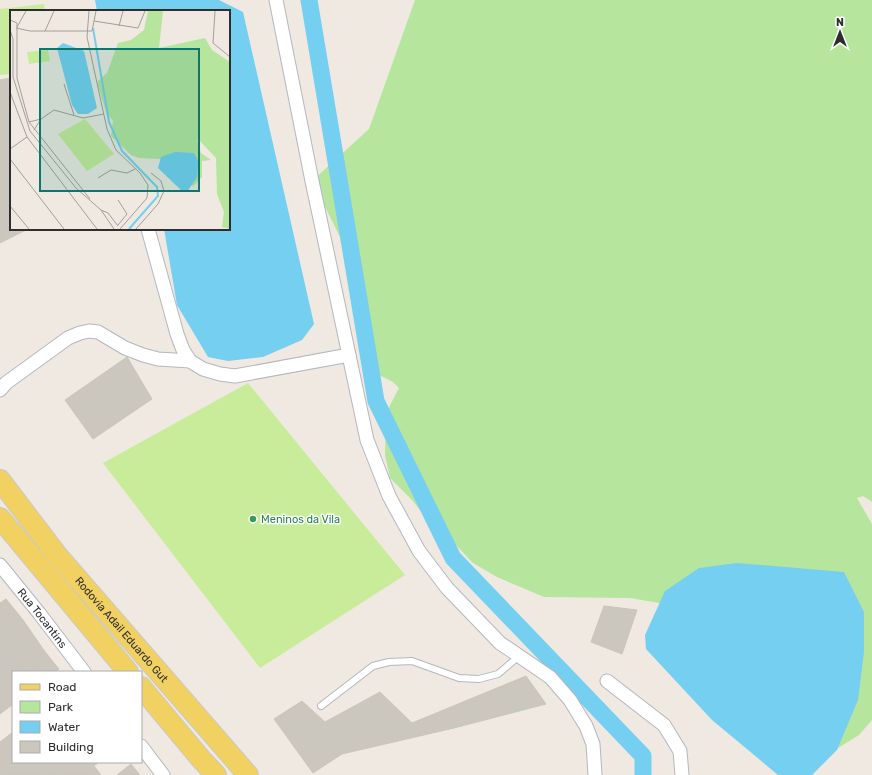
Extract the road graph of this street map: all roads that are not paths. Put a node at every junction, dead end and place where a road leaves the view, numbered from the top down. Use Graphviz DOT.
graph roads {
  1 [pos="276,0"];
  2 [pos="148,230"];
  3 [pos="349,355"];
  4 [pos="190,361"];
  5 [pos="2,386"];
  6 [pos="0,480"];
  7 [pos="0,518"];
  8 [pos="0,565"];
  9 [pos="519,656"];
  10 [pos="83,671"];
  11 [pos="127,671"];
  12 [pos="607,681"];
  13 [pos="142,688"];
  14 [pos="321,706"];
  15 [pos="142,747"];
  16 [pos="163,775"];
  17 [pos="216,775"];
  18 [pos="248,775"];
  19 [pos="595,775"];
  20 [pos="682,775"];
  1 -- 3 [label="street"];
  2 -- 4 [label="street"];
  3 -- 4 [label="street"];
  3 -- 9 [label="street"];
  4 -- 5 [label="street"];
  6 -- 18 [label="main road, Rodovia Adail Eduardo Gut"];
  7 -- 11 [label="main road, Rodovia Adail Eduardo Gut"];
  8 -- 10 [label="street, Rua Tocantins"];
  9 -- 14 [label="lane"];
  9 -- 19 [label="street"];
  12 -- 20 [label="street"];
  13 -- 17 [label="main road"];
  15 -- 16 [label="street"];
}
